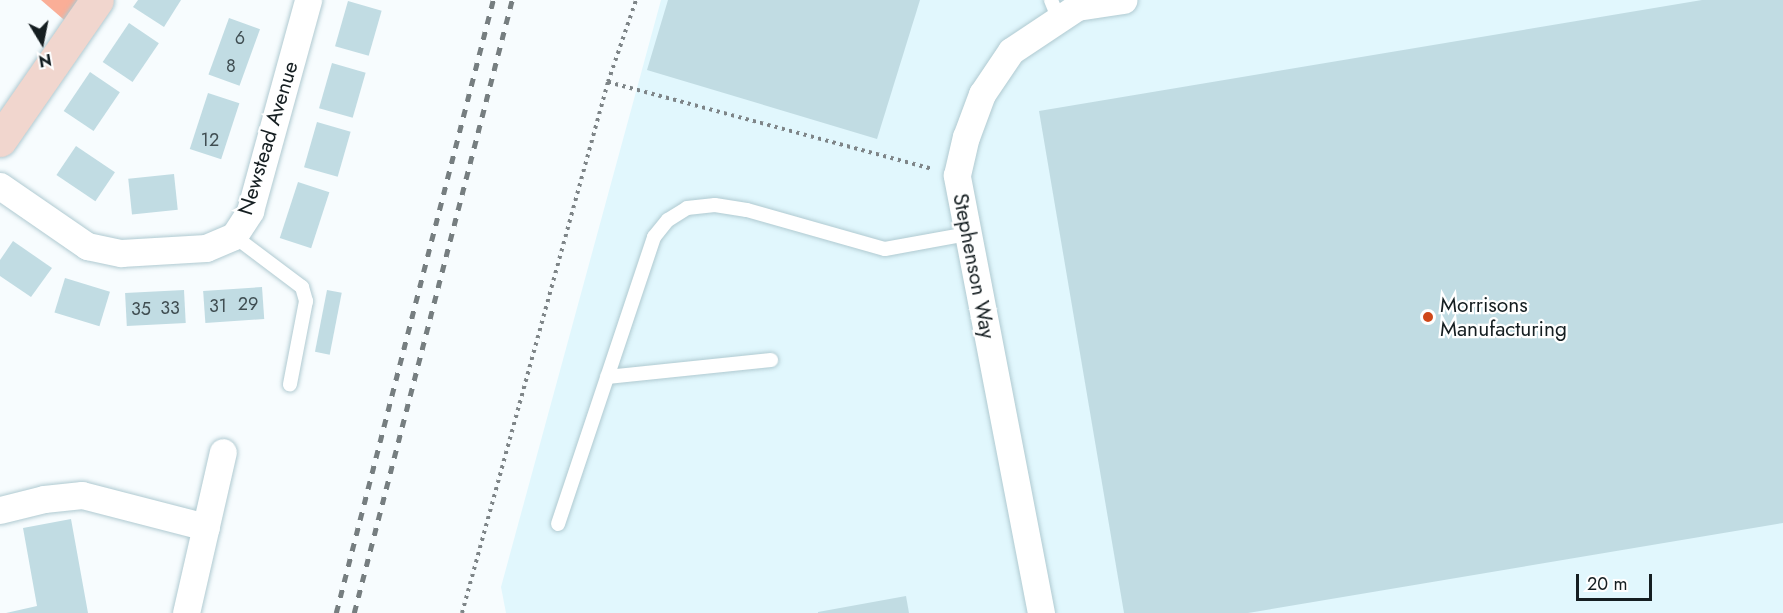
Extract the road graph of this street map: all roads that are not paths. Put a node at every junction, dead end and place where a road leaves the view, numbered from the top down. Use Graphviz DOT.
graph roads {
  1 [pos="97,0"];
  2 [pos="308,0"];
  3 [pos="1123,0"];
  4 [pos="1055,10"];
  5 [pos="0,140"];
  6 [pos="0,186"];
  7 [pos="967,234"];
  8 [pos="234,236"];
  9 [pos="771,360"];
  10 [pos="608,377"];
  11 [pos="290,384"];
  12 [pos="223,452"];
  13 [pos="0,510"];
  14 [pos="558,524"];
  15 [pos="206,527"];
  16 [pos="186,613"];
  17 [pos="1041,613"];
  1 -- 5 [label="street"];
  2 -- 8 [label="street, Newstead Avenue"];
  3 -- 4 [label="street, Stephenson Way"];
  4 -- 7 [label="street, Stephenson Way"];
  6 -- 8 [label="street, Newstead Avenue"];
  7 -- 10 [label="lane"];
  7 -- 17 [label="street, Stephenson Way"];
  8 -- 11 [label="lane"];
  9 -- 10 [label="lane"];
  10 -- 14 [label="lane"];
  12 -- 15 [label="street"];
  13 -- 15 [label="street"];
  15 -- 16 [label="street"];
}
